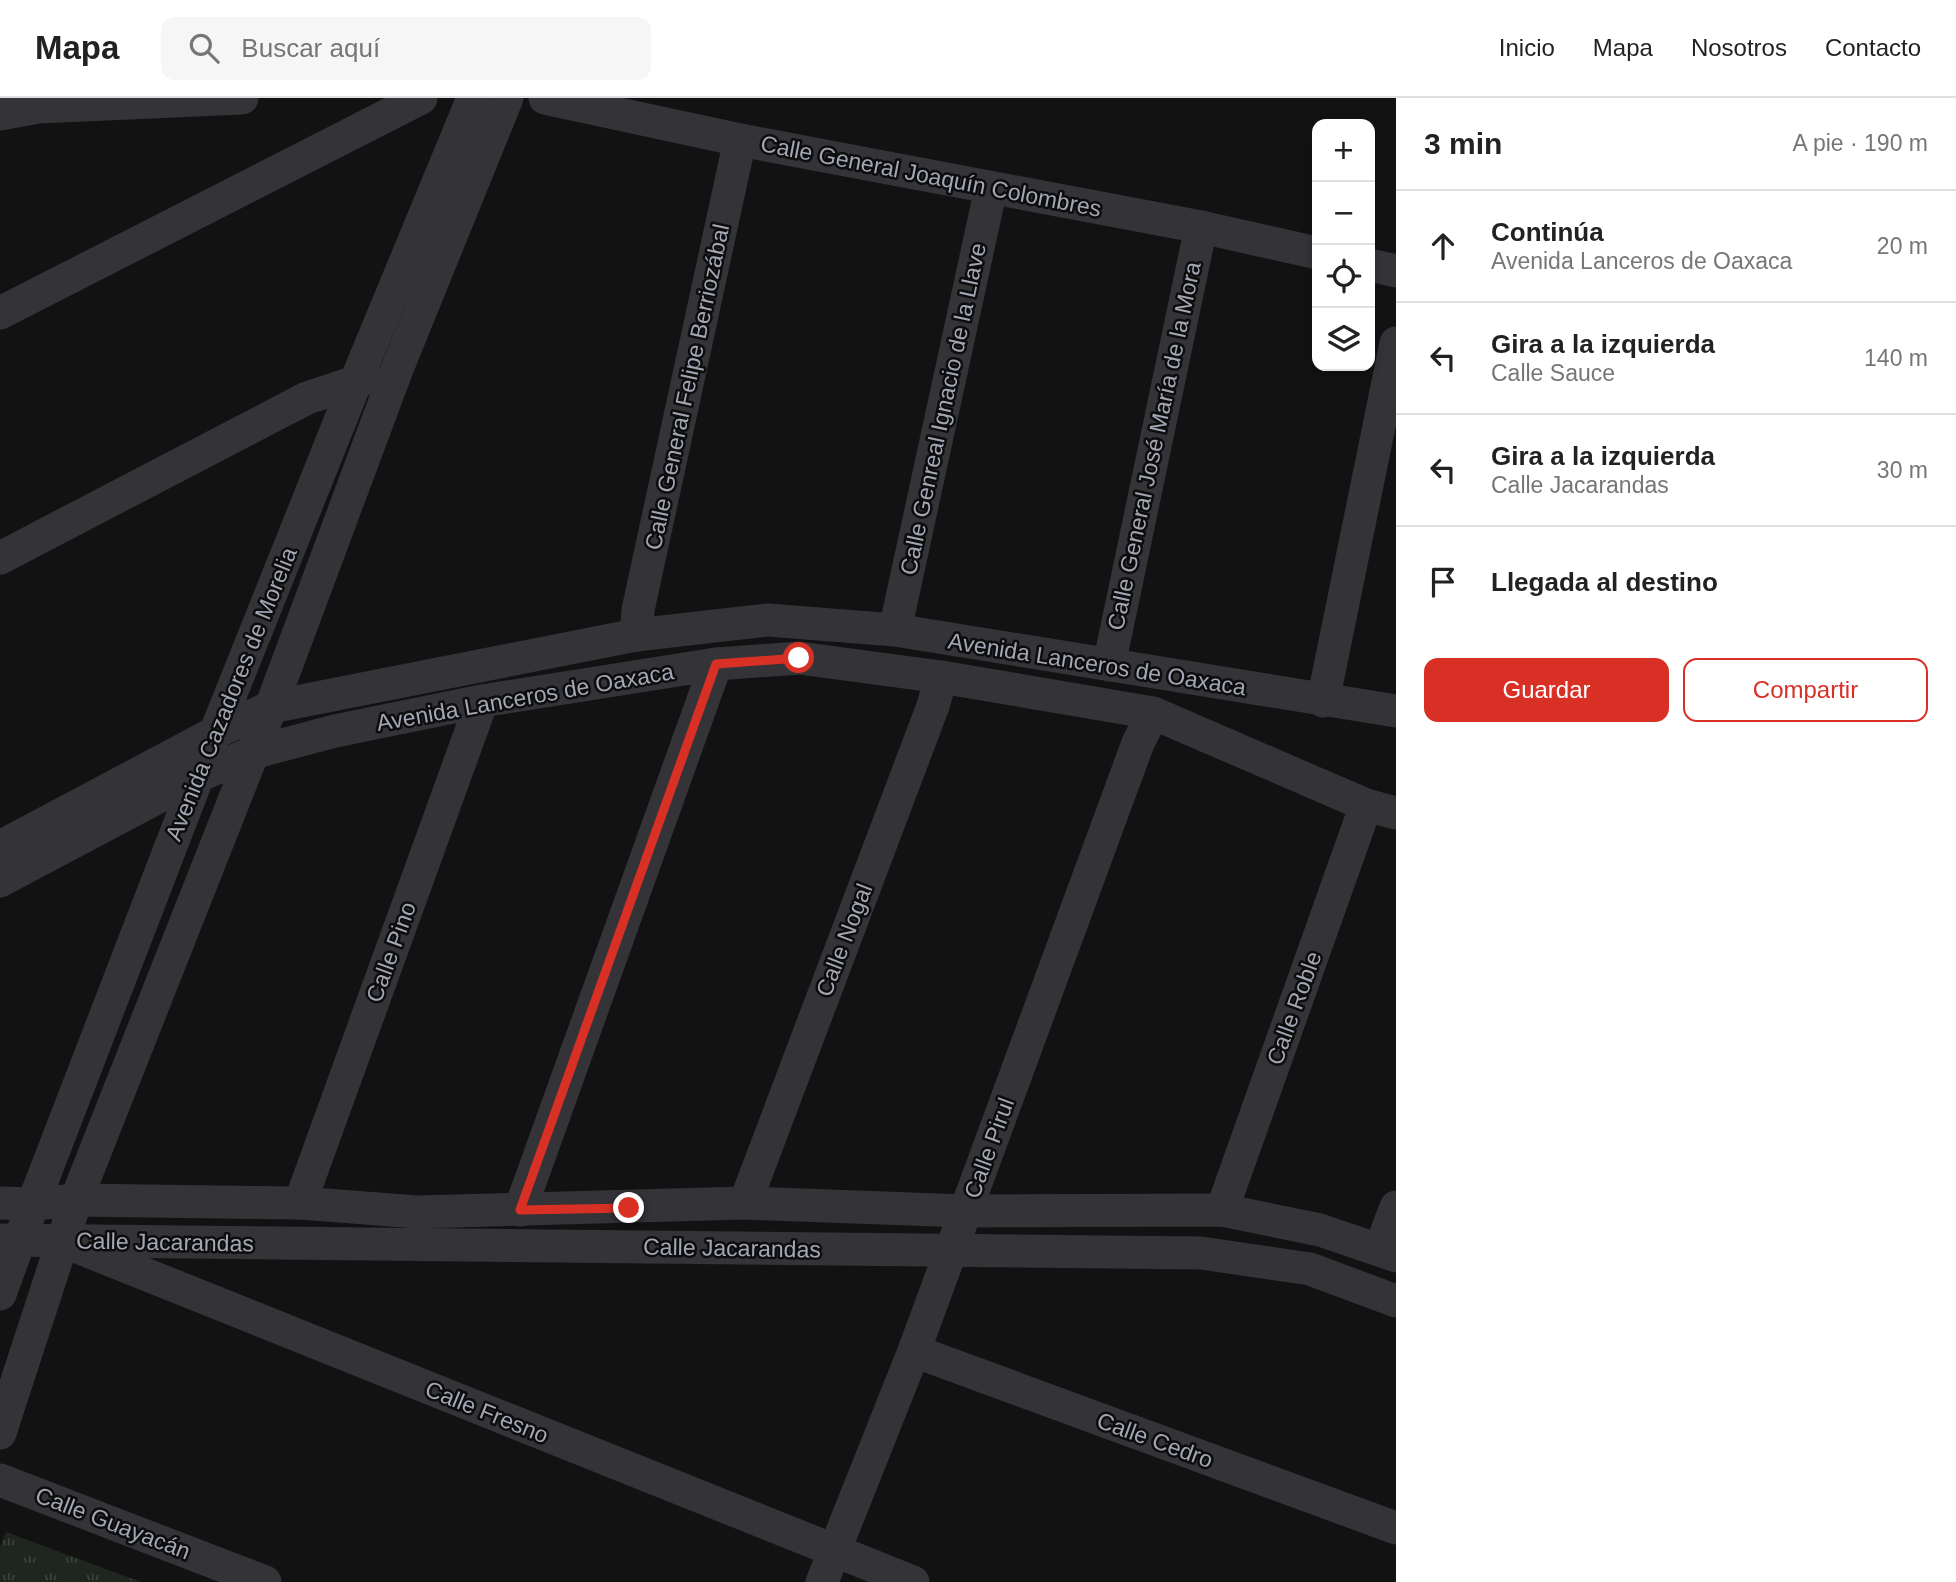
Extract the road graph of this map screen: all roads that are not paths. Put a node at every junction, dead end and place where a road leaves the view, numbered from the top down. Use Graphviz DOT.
graph roads {
  1 [pos="242,98"];
  2 [pos="421,98"];
  3 [pos="473,98"];
  4 [pos="507,98"];
  5 [pos="545,98"];
  6 [pos="0,114"];
  7 [pos="740,140"];
  8 [pos="991,188"];
  9 [pos="1201,228"];
  10 [pos="1312,252"];
  11 [pos="1375,266"];
  12 [pos="1396,271"];
  13 [pos="0,313"];
  14 [pos="1396,343"];
  15 [pos="397,369"];
  16 [pos="356,381"];
  17 [pos="0,558"];
  18 [pos="895,630"];
  19 [pos="636,635"];
  20 [pos="716,664"];
  21 [pos="1109,665"];
  22 [pos="941,677"];
  23 [pos="482,701"];
  24 [pos="1323,701"];
  25 [pos="271,708"];
  26 [pos="1396,712"];
  27 [pos="1153,713"];
  28 [pos="218,732"];
  29 [pos="252,753"];
  30 [pos="198,776"];
  31 [pos="1381,809"];
  32 [pos="0,847"];
  33 [pos="0,881"];
  34 [pos="76,1200"];
  35 [pos="0,1203"];
  36 [pos="300,1203"];
  37 [pos="745,1203"];
  38 [pos="33,1204"];
  39 [pos="1396,1207"];
  40 [pos="629,1208"];
  41 [pos="520,1210"];
  42 [pos="1222,1210"];
  43 [pos="966,1211"];
  44 [pos="417,1212"];
  45 [pos="1320,1230"];
  46 [pos="10,1240"];
  47 [pos="62,1241"];
  48 [pos="411,1244"];
  49 [pos="624,1246"];
  50 [pos="950,1251"];
  51 [pos="1388,1253"];
  52 [pos="1310,1269"];
  53 [pos="0,1294"];
  54 [pos="1396,1301"];
  55 [pos="914,1351"];
  56 [pos="0,1433"];
  57 [pos="0,1480"];
  58 [pos="1396,1528"];
  59 [pos="835,1551"];
  60 [pos="265,1582"];
  61 [pos="822,1582"];
  62 [pos="913,1582"];
  1 -- 6 [label="street"];
  2 -- 13 [label="street"];
  3 -- 16 [label="street, Avenida Cazadores de Morelia"];
  4 -- 15 [label="street, Avenida Cazadores de Morelia"];
  5 -- 7 [label="street, Calle General Joaquín Colombres"];
  7 -- 8 [label="street, Calle General Joaquín Colombres"];
  7 -- 19 [label="street, Calle General Felipe Berriozábal"];
  8 -- 9 [label="street, Calle General Joaquín Colombres"];
  8 -- 18 [label="street, Calle Genreal Ignacio de la Llave"];
  9 -- 10 [label="street, Calle General Joaquín Colombres"];
  9 -- 21 [label="street, Calle General José María de la Mora"];
  11 -- 12 [label="street"];
  14 -- 24 [label="street"];
  15 -- 16 [label="street"];
  15 -- 25 [label="street, Avenida Cazadores de Morelia"];
  16 -- 17 [label="street"];
  16 -- 28 [label="street, Avenida Cazadores de Morelia"];
  18 -- 19 [label="street, Avenida Lanceros de Oaxaca"];
  18 -- 21 [label="street, Avenida Lanceros de Oaxaca"];
  19 -- 25 [label="street, Avenida Lanceros de Oaxaca"];
  20 -- 22 [label="street, Avenida Lanceros de Oaxaca"];
  20 -- 23 [label="street, Avenida Lanceros de Oaxaca"];
  20 -- 41 [label="street"];
  21 -- 24 [label="street, Avenida Lanceros de Oaxaca"];
  22 -- 27 [label="street, Avenida Lanceros de Oaxaca"];
  22 -- 37 [label="street, Calle Nogal"];
  23 -- 29 [label="street, Avenida Lanceros de Oaxaca"];
  23 -- 36 [label="street, Calle Pino"];
  24 -- 26 [label="street, Avenida Lanceros de Oaxaca"];
  25 -- 28 [label="street, Avenida Lanceros de Oaxaca"];
  25 -- 29 [label="street, Avenida Cazadores de Morelia"];
  27 -- 31 [label="street, Avenida Lanceros de Oaxaca"];
  27 -- 43 [label="street, Calle Pirul"];
  28 -- 30 [label="street, Avenida Cazadores de Morelia"];
  28 -- 32 [label="street, Avenida Lanceros de Oaxaca"];
  29 -- 30 [label="street, Avenida Lanceros de Oaxaca"];
  29 -- 34 [label="street, Avenida Cazadores de Morelia"];
  30 -- 33 [label="street, Avenida Lanceros de Oaxaca"];
  30 -- 38 [label="street, Avenida Cazadores de Morelia"];
  31 -- 42 [label="street, Calle Roble"];
  34 -- 36 [label="street, Calle Jacarandas"];
  34 -- 38 [label="street, Calle Jacarandas"];
  34 -- 47 [label="street, Avenida Cazadores de Morelia"];
  35 -- 38 [label="street, Calle Jacarandas"];
  36 -- 44 [label="street, Calle Jacarandas"];
  37 -- 40 [label="street, Calle Jacarandas"];
  37 -- 43 [label="street, Calle Jacarandas"];
  38 -- 46 [label="street, Avenida Cazadores de Morelia"];
  39 -- 51 [label="street"];
  40 -- 41 [label="street, Calle Jacarandas"];
  40 -- 49 [label="street"];
  41 -- 44 [label="street, Calle Jacarandas"];
  42 -- 43 [label="street, Calle Jacarandas"];
  42 -- 45 [label="street, Calle Jacarandas"];
  43 -- 50 [label="street, Calle Pirul"];
  44 -- 48 [label="street"];
  45 -- 51 [label="street, Calle Jacarandas"];
  45 -- 52 [label="street"];
  46 -- 47 [label="street, Calle Jacarandas"];
  46 -- 53 [label="street, Avenida Cazadores de Morelia"];
  47 -- 48 [label="street, Calle Jacarandas"];
  47 -- 56 [label="street, Avenida Cazadores de Morelia"];
  47 -- 59 [label="street, Calle Fresno"];
  48 -- 49 [label="street, Calle Jacarandas"];
  49 -- 50 [label="street, Calle Jacarandas"];
  50 -- 52 [label="street, Calle Jacarandas"];
  50 -- 55 [label="street, Calle Pirul"];
  52 -- 54 [label="street, Calle Jacarandas"];
  55 -- 58 [label="street, Calle Cedro"];
  55 -- 59 [label="street, Calle Pirul"];
  57 -- 60 [label="street, Calle Guayacán"];
  59 -- 61 [label="street, Calle Pirul"];
  59 -- 62 [label="street, Calle Fresno"];
}
